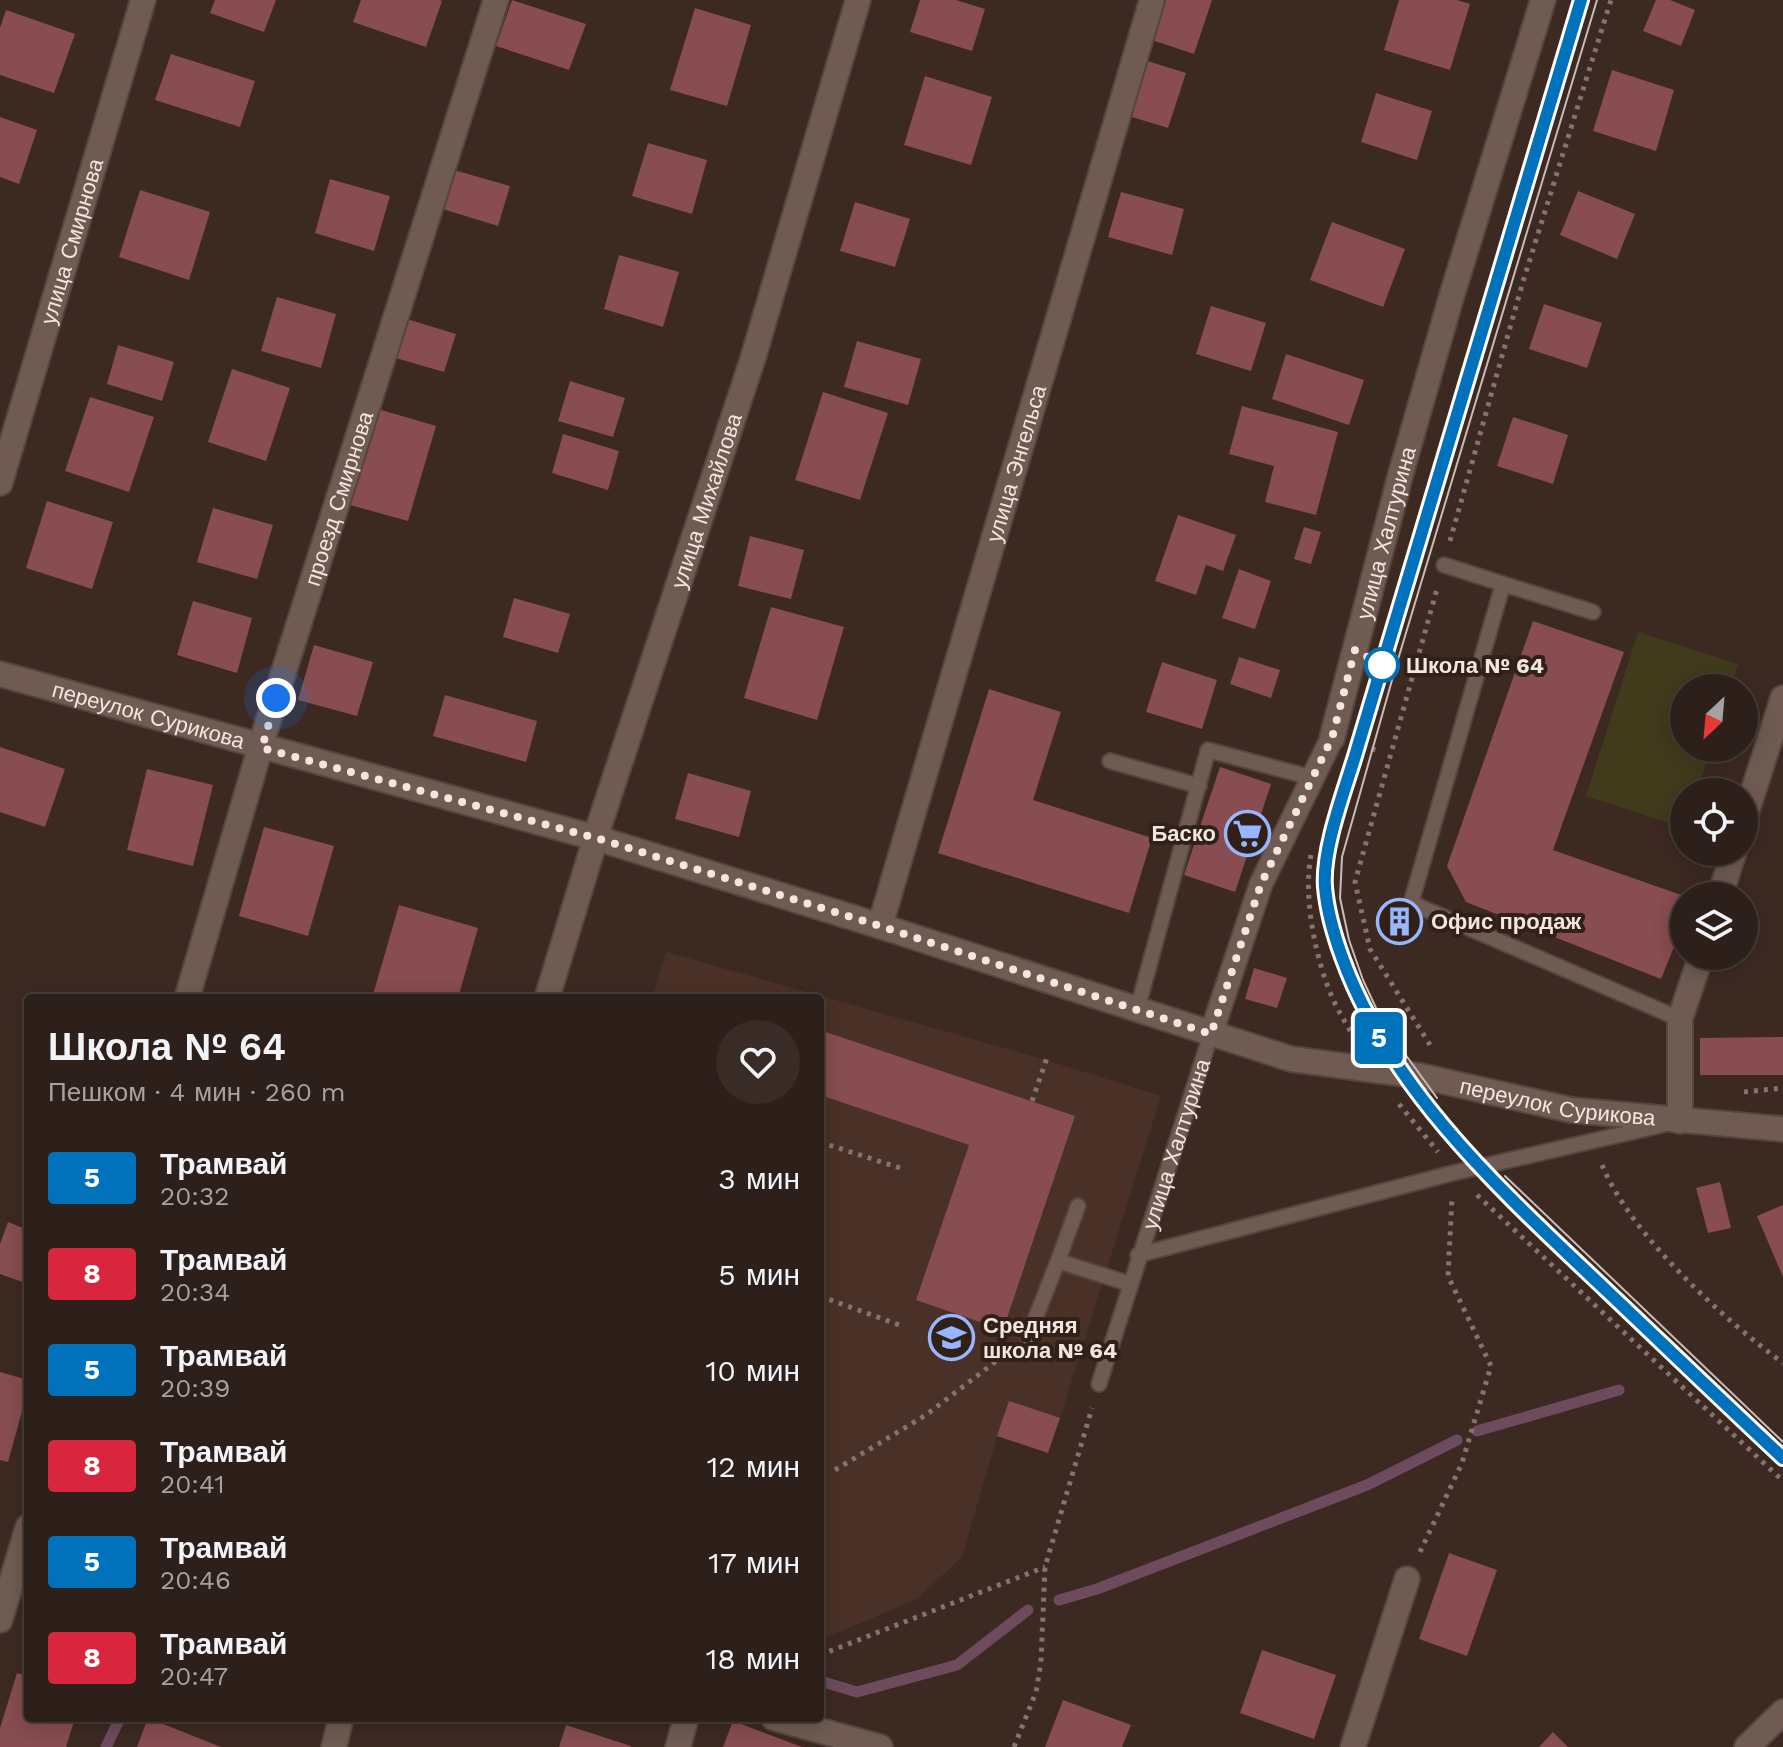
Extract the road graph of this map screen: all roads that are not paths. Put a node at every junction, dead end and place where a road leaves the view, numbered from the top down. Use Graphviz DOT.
graph roads {
  1 [pos="143,0"];
  2 [pos="496,0"];
  3 [pos="858,0"];
  4 [pos="1152,0"];
  5 [pos="1543,0"];
  6 [pos="0,483"];
  7 [pos="1444,565"];
  8 [pos="1503,584"];
  9 [pos="1593,612"];
  10 [pos="0,674"];
  11 [pos="1783,698"];
  12 [pos="1332,738"];
  13 [pos="262,748"];
  14 [pos="1110,761"];
  15 [pos="1313,778"];
  16 [pos="1757,778"];
  17 [pos="1199,786"];
  18 [pos="596,838"];
  19 [pos="880,926"];
  20 [pos="1696,970"];
  21 [pos="188,994"];
  22 [pos="548,994"];
  23 [pos="1137,1010"];
  24 [pos="1680,1019"];
  25 [pos="1211,1034"];
  26 [pos="1680,1121"];
  27 [pos="1783,1129"];
  28 [pos="1078,1206"];
  29 [pos="1138,1255"];
  30 [pos="1058,1261"];
  31 [pos="1130,1284"];
  32 [pos="1028,1337"];
  33 [pos="1099,1384"];
  34 [pos="24,1540"];
  35 [pos="1407,1579"];
  36 [pos="0,1620"];
  37 [pos="1783,1712"];
  38 [pos="340,1722"];
  39 [pos="685,1722"];
  40 [pos="789,1722"];
  41 [pos="334,1747"];
  42 [pos="678,1747"];
  43 [pos="880,1747"];
  44 [pos="1353,1747"];
  45 [pos="1747,1747"];
  1 -- 6 [label="street, улица Смирнова"];
  2 -- 13 [label="street, проезд Смирнова"];
  3 -- 18 [label="street, улица Михайлова"];
  4 -- 19 [label="street, улица Энгельса"];
  5 -- 12 [label="street, улица Халтурина"];
  7 -- 8 [label="lane"];
  8 -- 9 [label="lane"];
  8 -- 24 [label="lane"];
  10 -- 13 [label="street, переулок Сурикова"];
  11 -- 16 [label="street"];
  12 -- 15 [label="street, улица Халтурина"];
  13 -- 18 [label="street, переулок Сурикова"];
  13 -- 21 [label="street, проезд Смирнова"];
  14 -- 17 [label="lane"];
  15 -- 17 [label="lane"];
  15 -- 25 [label="street, улица Халтурина"];
  17 -- 23 [label="lane"];
  18 -- 19 [label="street, переулок Сурикова"];
  18 -- 22 [label="street, улица Михайлова"];
  19 -- 23 [label="street, переулок Сурикова"];
  20 -- 24 [label="street"];
  23 -- 25 [label="street, переулок Сурикова"];
  24 -- 26 [label="street"];
  25 -- 26 [label="street, переулок Сурикова"];
  25 -- 29 [label="lane, улица Халтурина"];
  26 -- 27 [label="street, переулок Сурикова"];
  26 -- 29 [label="lane"];
  28 -- 30 [label="lane"];
  29 -- 31 [label="lane, улица Халтурина"];
  30 -- 31 [label="lane"];
  30 -- 32 [label="lane"];
  31 -- 33 [label="lane, улица Халтурина"];
  34 -- 36 [label="street"];
  35 -- 44 [label="street"];
  37 -- 45 [label="street"];
  38 -- 41 [label="street"];
  39 -- 42 [label="street"];
  40 -- 43 [label="street"];
}
